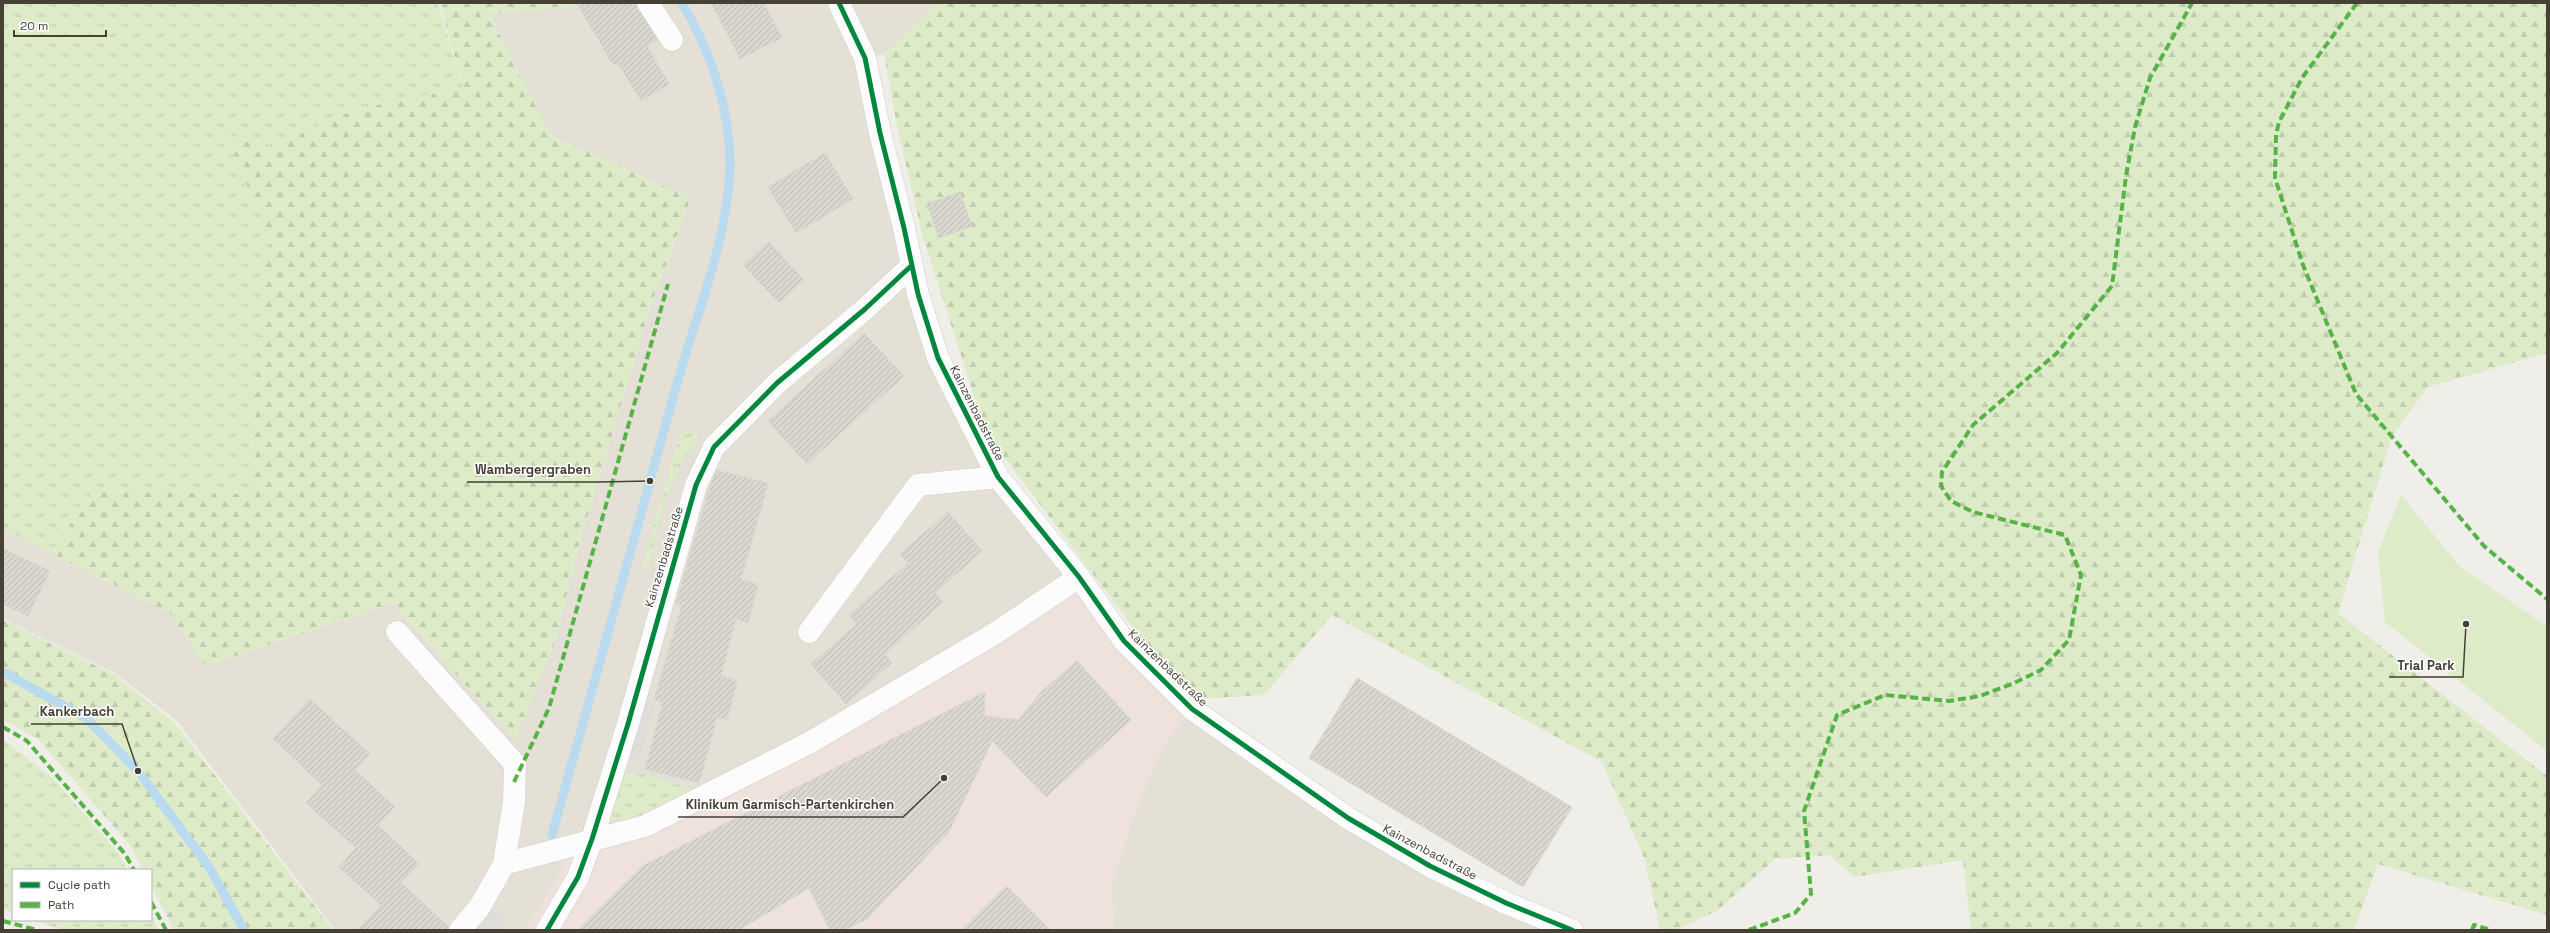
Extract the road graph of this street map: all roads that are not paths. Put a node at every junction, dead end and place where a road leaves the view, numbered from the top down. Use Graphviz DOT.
graph roads {
  1 [pos="648,3"];
  2 [pos="839,3"];
  3 [pos="672,40"];
  4 [pos="911,266"];
  5 [pos="998,477"];
  6 [pos="1079,577"];
  7 [pos="397,632"];
  8 [pos="809,632"];
  9 [pos="592,839"];
  10 [pos="513,860"];
  11 [pos="460,930"];
  12 [pos="547,930"];
  13 [pos="1572,930"];
  1 -- 3 [label="street"];
  2 -- 4 [label="street, Kainzenbadstraße"];
  4 -- 5 [label="street, Kainzenbadstraße"];
  4 -- 9 [label="street, Kainzenbadstraße"];
  5 -- 6 [label="street, Kainzenbadstraße"];
  5 -- 8 [label="street"];
  6 -- 9 [label="street"];
  6 -- 13 [label="street, Kainzenbadstraße"];
  7 -- 10 [label="street"];
  9 -- 10 [label="street"];
  9 -- 12 [label="street, Kainzenbadstraße"];
  10 -- 11 [label="street"];
}
